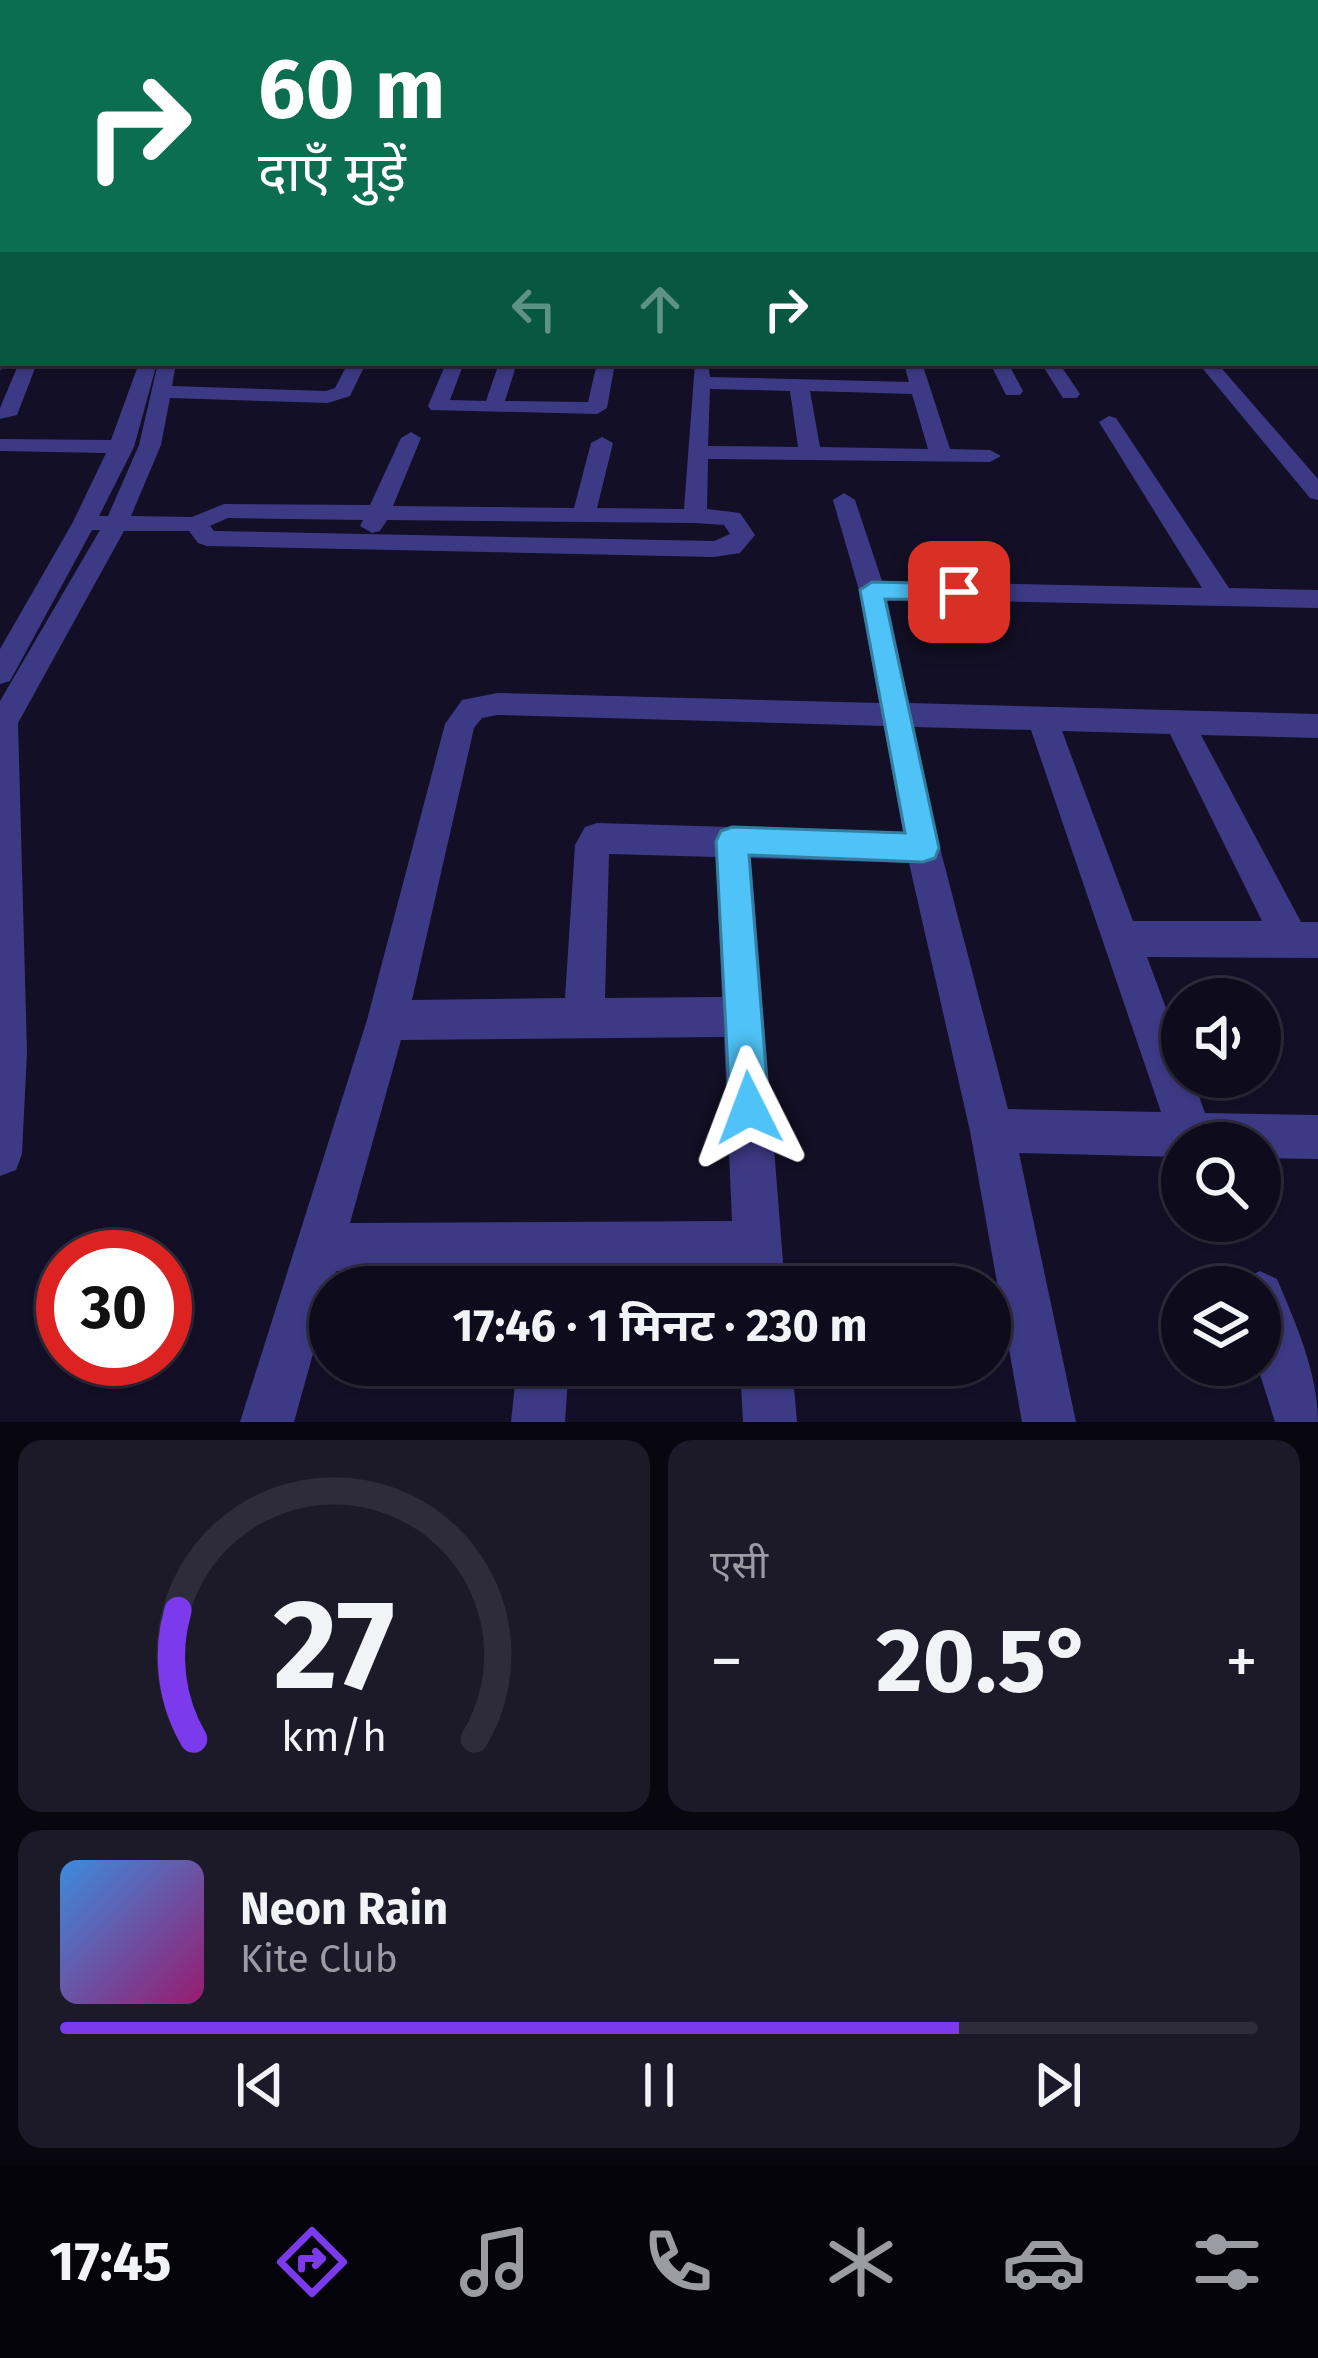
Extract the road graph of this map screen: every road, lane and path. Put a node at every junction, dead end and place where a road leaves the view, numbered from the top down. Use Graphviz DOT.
graph roads {
  1 [pos="27,366"];
  2 [pos="356,366"];
  3 [pos="454,366"];
  4 [pos="507,366"];
  5 [pos="605,366"];
  6 [pos="914,366"];
  7 [pos="1001,366"];
  8 [pos="1052,366"];
  9 [pos="1211,366"];
  10 [pos="159,372"];
  11 [pos="701,373"];
  12 [pos="799,386"];
  13 [pos="921,388"];
  14 [pos="1013,391"];
  15 [pos="1070,394"];
  16 [pos="494,408"];
  17 [pos="8,415"];
  18 [pos="1109,422"];
  19 [pos="411,438"];
  20 [pos="602,443"];
  21 [pos="0,445"];
  22 [pos="123,447"];
  23 [pos="700,452"];
  24 [pos="810,454"];
  25 [pos="941,456"];
  26 [pos="990,456"];
  27 [pos="1318,494"];
  28 [pos="844,500"];
  29 [pos="378,512"];
  30 [pos="513,516"];
  31 [pos="583,516"];
  32 [pos="695,516"];
  33 [pos="102,523"];
  34 [pos="196,524"];
  35 [pos="364,543"];
  36 [pos="505,546"];
  37 [pos="872,590"];
  38 [pos="1222,598"];
  39 [pos="1318,599"];
  40 [pos="0,673"];
  41 [pos="896,715"];
  42 [pos="1043,721"];
  43 [pos="1180,724"];
  44 [pos="1314,732"];
  45 [pos="732,841"];
  46 [pos="923,848"];
  47 [pos="1122,939"];
  48 [pos="1305,940"];
  49 [pos="584,1017"];
  50 [pos="744,1017"];
  51 [pos="387,1019"];
  52 [pos="3,1054"];
  53 [pos="1187,1122"];
  54 [pos="992,1131"];
  55 [pos="1161,1134"];
  56 [pos="1281,1136"];
  57 [pos="1318,1137"];
  58 [pos="0,1154"];
  59 [pos="319,1246"];
  60 [pos="540,1266"];
  61 [pos="759,1266"];
  62 [pos="1281,1346"];
  63 [pos="541,1386"];
  64 [pos="767,1386"];
  65 [pos="1303,1399"];
  66 [pos="268,1422"];
  67 [pos="538,1422"];
  68 [pos="770,1422"];
  69 [pos="1049,1422"];
  1 -- 17 [label="street"];
  2 -- 10 [label="street"];
  3 -- 16 [label="street"];
  4 -- 16 [label="street"];
  5 -- 16 [label="street"];
  6 -- 13 [label="street"];
  7 -- 14 [label="street"];
  8 -- 15 [label="street"];
  9 -- 27 [label="street"];
  10 -- 22 [label="street"];
  10 -- 33 [label="street"];
  11 -- 12 [label="street"];
  11 -- 23 [label="street"];
  12 -- 13 [label="street"];
  12 -- 24 [label="street"];
  13 -- 25 [label="street"];
  18 -- 38 [label="street"];
  19 -- 29 [label="street"];
  20 -- 31 [label="street"];
  21 -- 22 [label="street"];
  22 -- 33 [label="street"];
  23 -- 24 [label="street"];
  23 -- 32 [label="street"];
  24 -- 25 [label="street"];
  25 -- 26 [label="street"];
  28 -- 37 [label="street"];
  29 -- 30 [label="street"];
  29 -- 34 [label="street"];
  29 -- 35 [label="street"];
  30 -- 31 [label="street"];
  30 -- 36 [label="street"];
  31 -- 32 [label="street"];
  32 -- 36 [label="street"];
  33 -- 34 [label="street"];
  33 -- 40 [label="street"];
  33 -- 52 [label="street"];
  34 -- 35 [label="street"];
  35 -- 36 [label="street"];
  37 -- 38 [label="street"];
  37 -- 41 [label="street"];
  38 -- 39 [label="street"];
  41 -- 42 [label="street"];
  41 -- 46 [label="street"];
  41 -- 51 [label="street"];
  42 -- 43 [label="street"];
  42 -- 47 [label="street"];
  43 -- 44 [label="street"];
  43 -- 48 [label="street"];
  45 -- 46 [label="street"];
  45 -- 49 [label="street"];
  45 -- 50 [label="street"];
  46 -- 54 [label="street"];
  47 -- 48 [label="street"];
  47 -- 53 [label="street"];
  49 -- 50 [label="street"];
  49 -- 51 [label="street"];
  50 -- 61 [label="street"];
  51 -- 59 [label="street"];
  52 -- 58 [label="street"];
  54 -- 55 [label="street"];
  54 -- 69 [label="street"];
  56 -- 57 [label="street"];
  59 -- 60 [label="street"];
  59 -- 66 [label="street"];
  62 -- 65 [label="street"];
  63 -- 67 [label="street"];
  64 -- 68 [label="street"];
}
